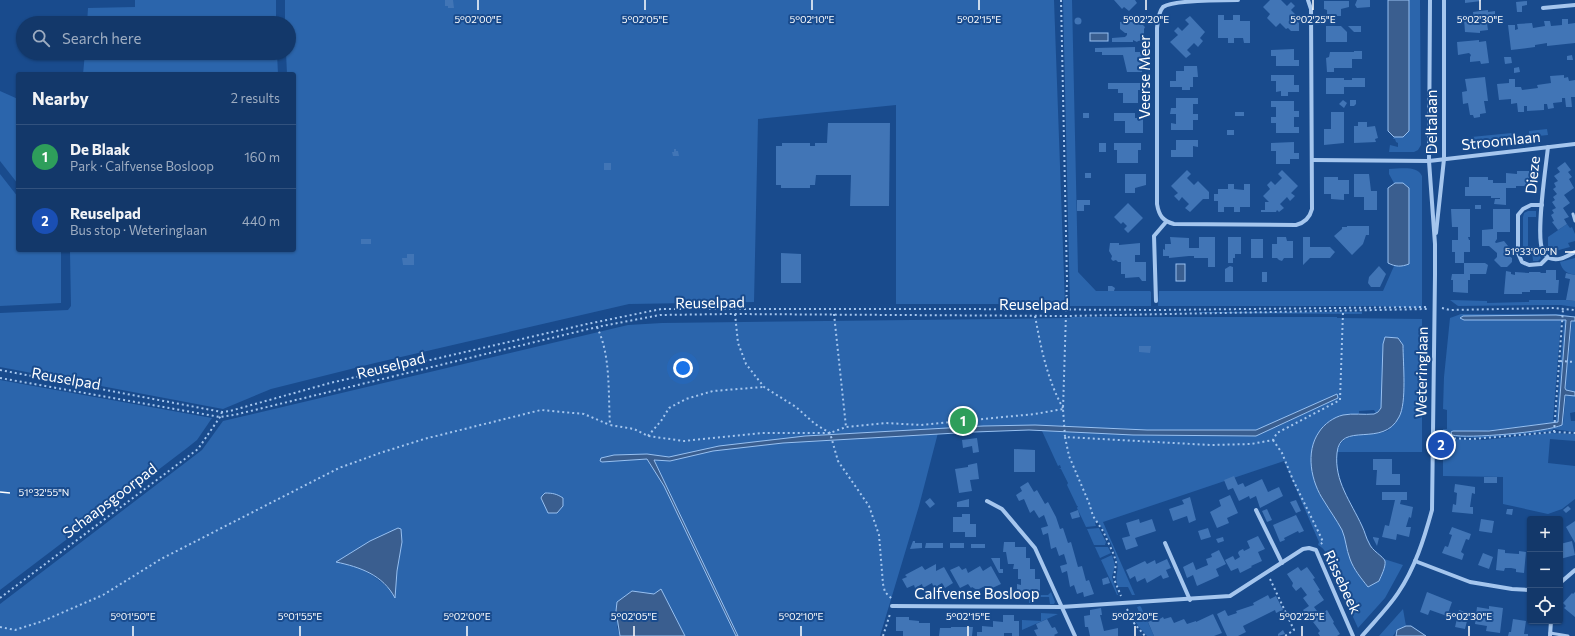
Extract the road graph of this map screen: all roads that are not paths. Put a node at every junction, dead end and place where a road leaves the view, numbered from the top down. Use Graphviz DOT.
graph roads {
  1 [pos="1238,0"];
  2 [pos="1308,0"];
  3 [pos="1430,0"];
  4 [pos="1444,0"];
  5 [pos="1575,5"];
  6 [pos="1543,8"];
  7 [pos="1575,144"];
  8 [pos="1548,147"];
  9 [pos="1444,159"];
  10 [pos="1312,160"];
  11 [pos="1429,161"];
  12 [pos="1542,205"];
  13 [pos="1572,214"];
  14 [pos="1575,221"];
  15 [pos="1166,222"];
  16 [pos="1435,244"];
  17 [pos="1575,252"];
  18 [pos="1548,257"];
  19 [pos="1156,301"];
  20 [pos="987,501"];
  21 [pos="1256,510"];
  22 [pos="1165,543"];
  23 [pos="1415,561"];
  24 [pos="1282,563"];
  25 [pos="1575,570"];
  26 [pos="1563,580"];
  27 [pos="1527,590"];
  28 [pos="1190,600"];
  29 [pos="892,606"];
  30 [pos="1061,607"];
  31 [pos="1551,624"];
  32 [pos="1550,635"];
  33 [pos="1076,636"];
  34 [pos="1354,636"];
  35 [pos="1362,636"];
  36 [pos="1568,636"];
  1 -- 15 [label="street, Veerse Meer"];
  2 -- 10 [label="street"];
  3 -- 11 [label="street, Deltalaan"];
  4 -- 9 [label="street, Deltalaan"];
  5 -- 6 [label="street"];
  7 -- 8 [label="street, Stroomlaan"];
  8 -- 9 [label="street, Stroomlaan"];
  8 -- 12 [label="street, Dieze"];
  9 -- 11 [label="street, Stroomlaan"];
  9 -- 16 [label="street, Deltalaan"];
  10 -- 11 [label="street"];
  10 -- 15 [label="street"];
  11 -- 16 [label="street, Weteringlaan"];
  12 -- 18 [label="street, Dieze"];
  12 -- 18 [label="street, Dieze"];
  13 -- 14 [label="lane"];
  15 -- 19 [label="street"];
  16 -- 23 [label="street, Weteringlaan"];
  17 -- 18 [label="street, Dieze"];
  20 -- 30 [label="street, Calfvense Bosloop"];
  21 -- 24 [label="street"];
  22 -- 28 [label="street"];
  23 -- 27 [label="street"];
  23 -- 35 [label="street, Weteringlaan"];
  24 -- 28 [label="street, Rissebeek"];
  24 -- 34 [label="street, Rissebeek"];
  25 -- 26 [label="street"];
  28 -- 30 [label="street, Rissebeek"];
  29 -- 30 [label="street, Calfvense Bosloop"];
  30 -- 33 [label="street, Calfvense Bosloop"];
  31 -- 32 [label="street"];
  32 -- 36 [label="lane"];
}
